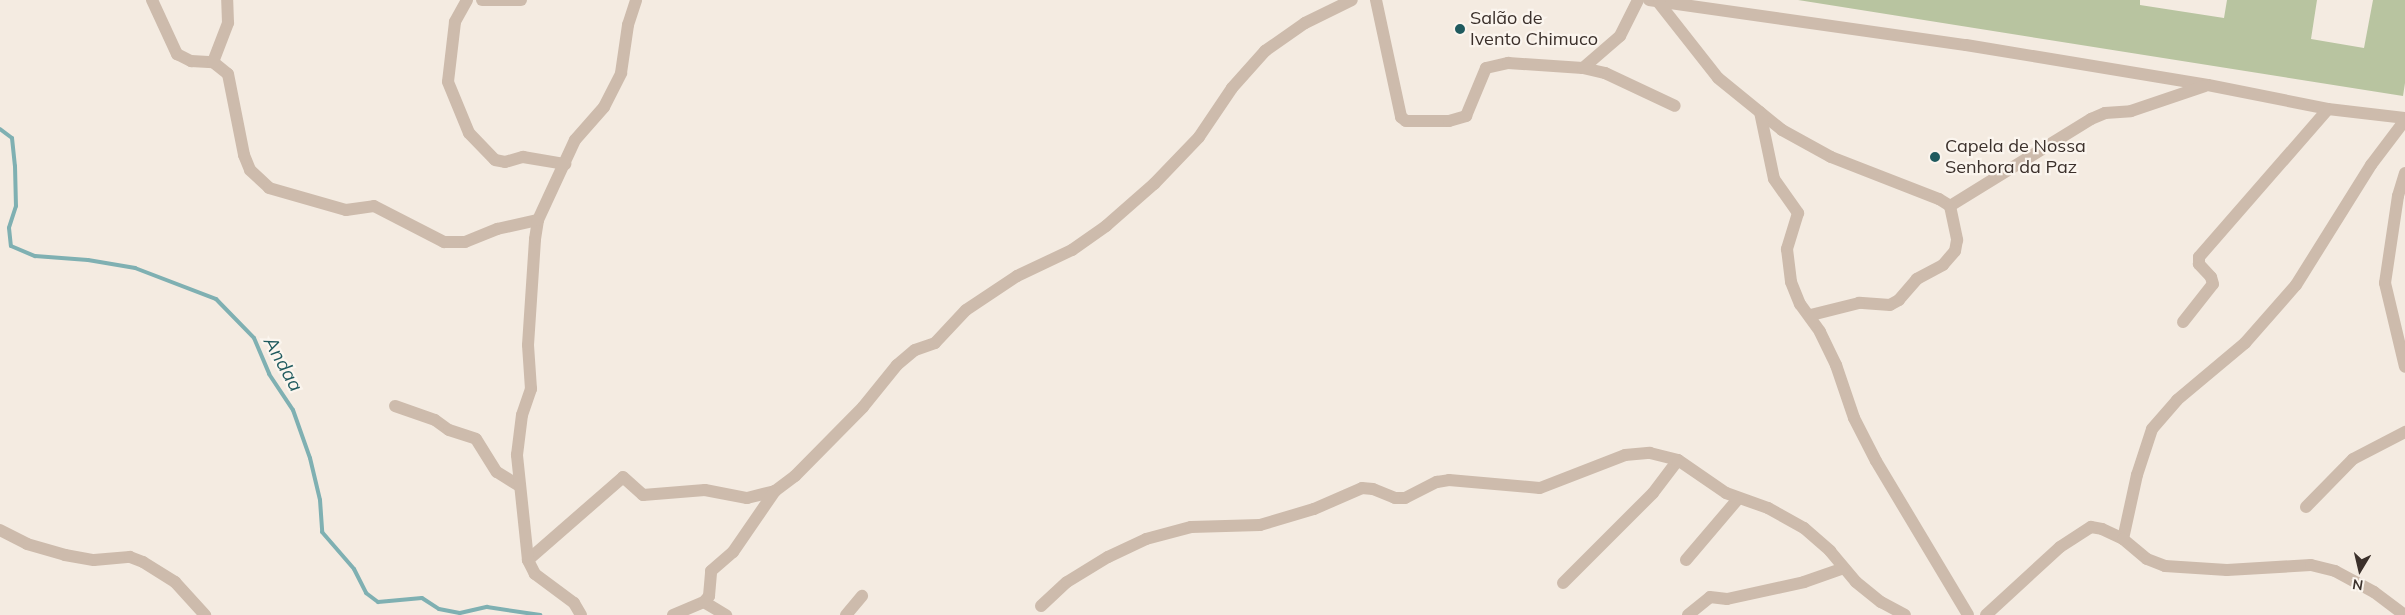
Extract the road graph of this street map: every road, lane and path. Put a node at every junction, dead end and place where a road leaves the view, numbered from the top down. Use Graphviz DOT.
graph roads {
  1 [pos="152,0"];
  2 [pos="227,0"];
  3 [pos="467,0"];
  4 [pos="482,0"];
  5 [pos="521,0"];
  6 [pos="636,0"];
  7 [pos="1352,0"];
  8 [pos="1376,0"];
  9 [pos="1638,0"];
  10 [pos="1654,2"];
  11 [pos="213,62"];
  12 [pos="1584,68"];
  13 [pos="2208,85"];
  14 [pos="1675,106"];
  15 [pos="2328,109"];
  16 [pos="1760,112"];
  17 [pos="2405,119"];
  18 [pos="565,164"];
  19 [pos="2405,173"];
  20 [pos="1950,206"];
  21 [pos="538,220"];
  22 [pos="1811,315"];
  23 [pos="2183,322"];
  24 [pos="2405,367"];
  25 [pos="395,406"];
  26 [pos="2405,432"];
  27 [pos="1678,460"];
  28 [pos="519,486"];
  29 [pos="775,490"];
  30 [pos="1738,499"];
  31 [pos="2306,507"];
  32 [pos="0,530"];
  33 [pos="2123,539"];
  34 [pos="528,560"];
  35 [pos="1686,560"];
  36 [pos="1844,568"];
  37 [pos="1563,583"];
  38 [pos="862,596"];
  39 [pos="704,602"];
  40 [pos="1041,606"];
  41 [pos="205,615"];
  42 [pos="581,615"];
  43 [pos="673,615"];
  44 [pos="726,615"];
  45 [pos="846,615"];
  46 [pos="1688,615"];
  47 [pos="1905,615"];
  48 [pos="1968,615"];
  49 [pos="1986,615"];
  50 [pos="2405,615"];
  1 -- 11 [label="street"];
  2 -- 11 [label="street"];
  3 -- 18 [label="street"];
  4 -- 5 [label="street"];
  6 -- 18 [label="street"];
  7 -- 29 [label="street"];
  8 -- 12 [label="street"];
  9 -- 12 [label="street"];
  10 -- 13 [label="street"];
  10 -- 16 [label="street"];
  11 -- 21 [label="street"];
  12 -- 14 [label="street"];
  13 -- 15 [label="street"];
  13 -- 20 [label="street"];
  15 -- 17 [label="street"];
  15 -- 23 [label="street"];
  16 -- 20 [label="street"];
  16 -- 22 [label="street"];
  17 -- 33 [label="street"];
  18 -- 21 [label="street"];
  19 -- 24 [label="street"];
  20 -- 22 [label="street"];
  21 -- 28 [label="street"];
  22 -- 48 [label="street"];
  25 -- 28 [label="street"];
  26 -- 31 [label="street"];
  27 -- 30 [label="street"];
  27 -- 37 [label="street"];
  27 -- 40 [label="street"];
  28 -- 34 [label="street"];
  29 -- 34 [label="street"];
  29 -- 39 [label="street"];
  30 -- 35 [label="street"];
  30 -- 36 [label="street"];
  32 -- 41 [label="street"];
  33 -- 49 [label="street"];
  33 -- 50 [label="street"];
  34 -- 42 [label="street"];
  36 -- 46 [label="street"];
  36 -- 47 [label="street"];
  38 -- 45 [label="street"];
  39 -- 43 [label="street"];
  39 -- 44 [label="street"];
}
